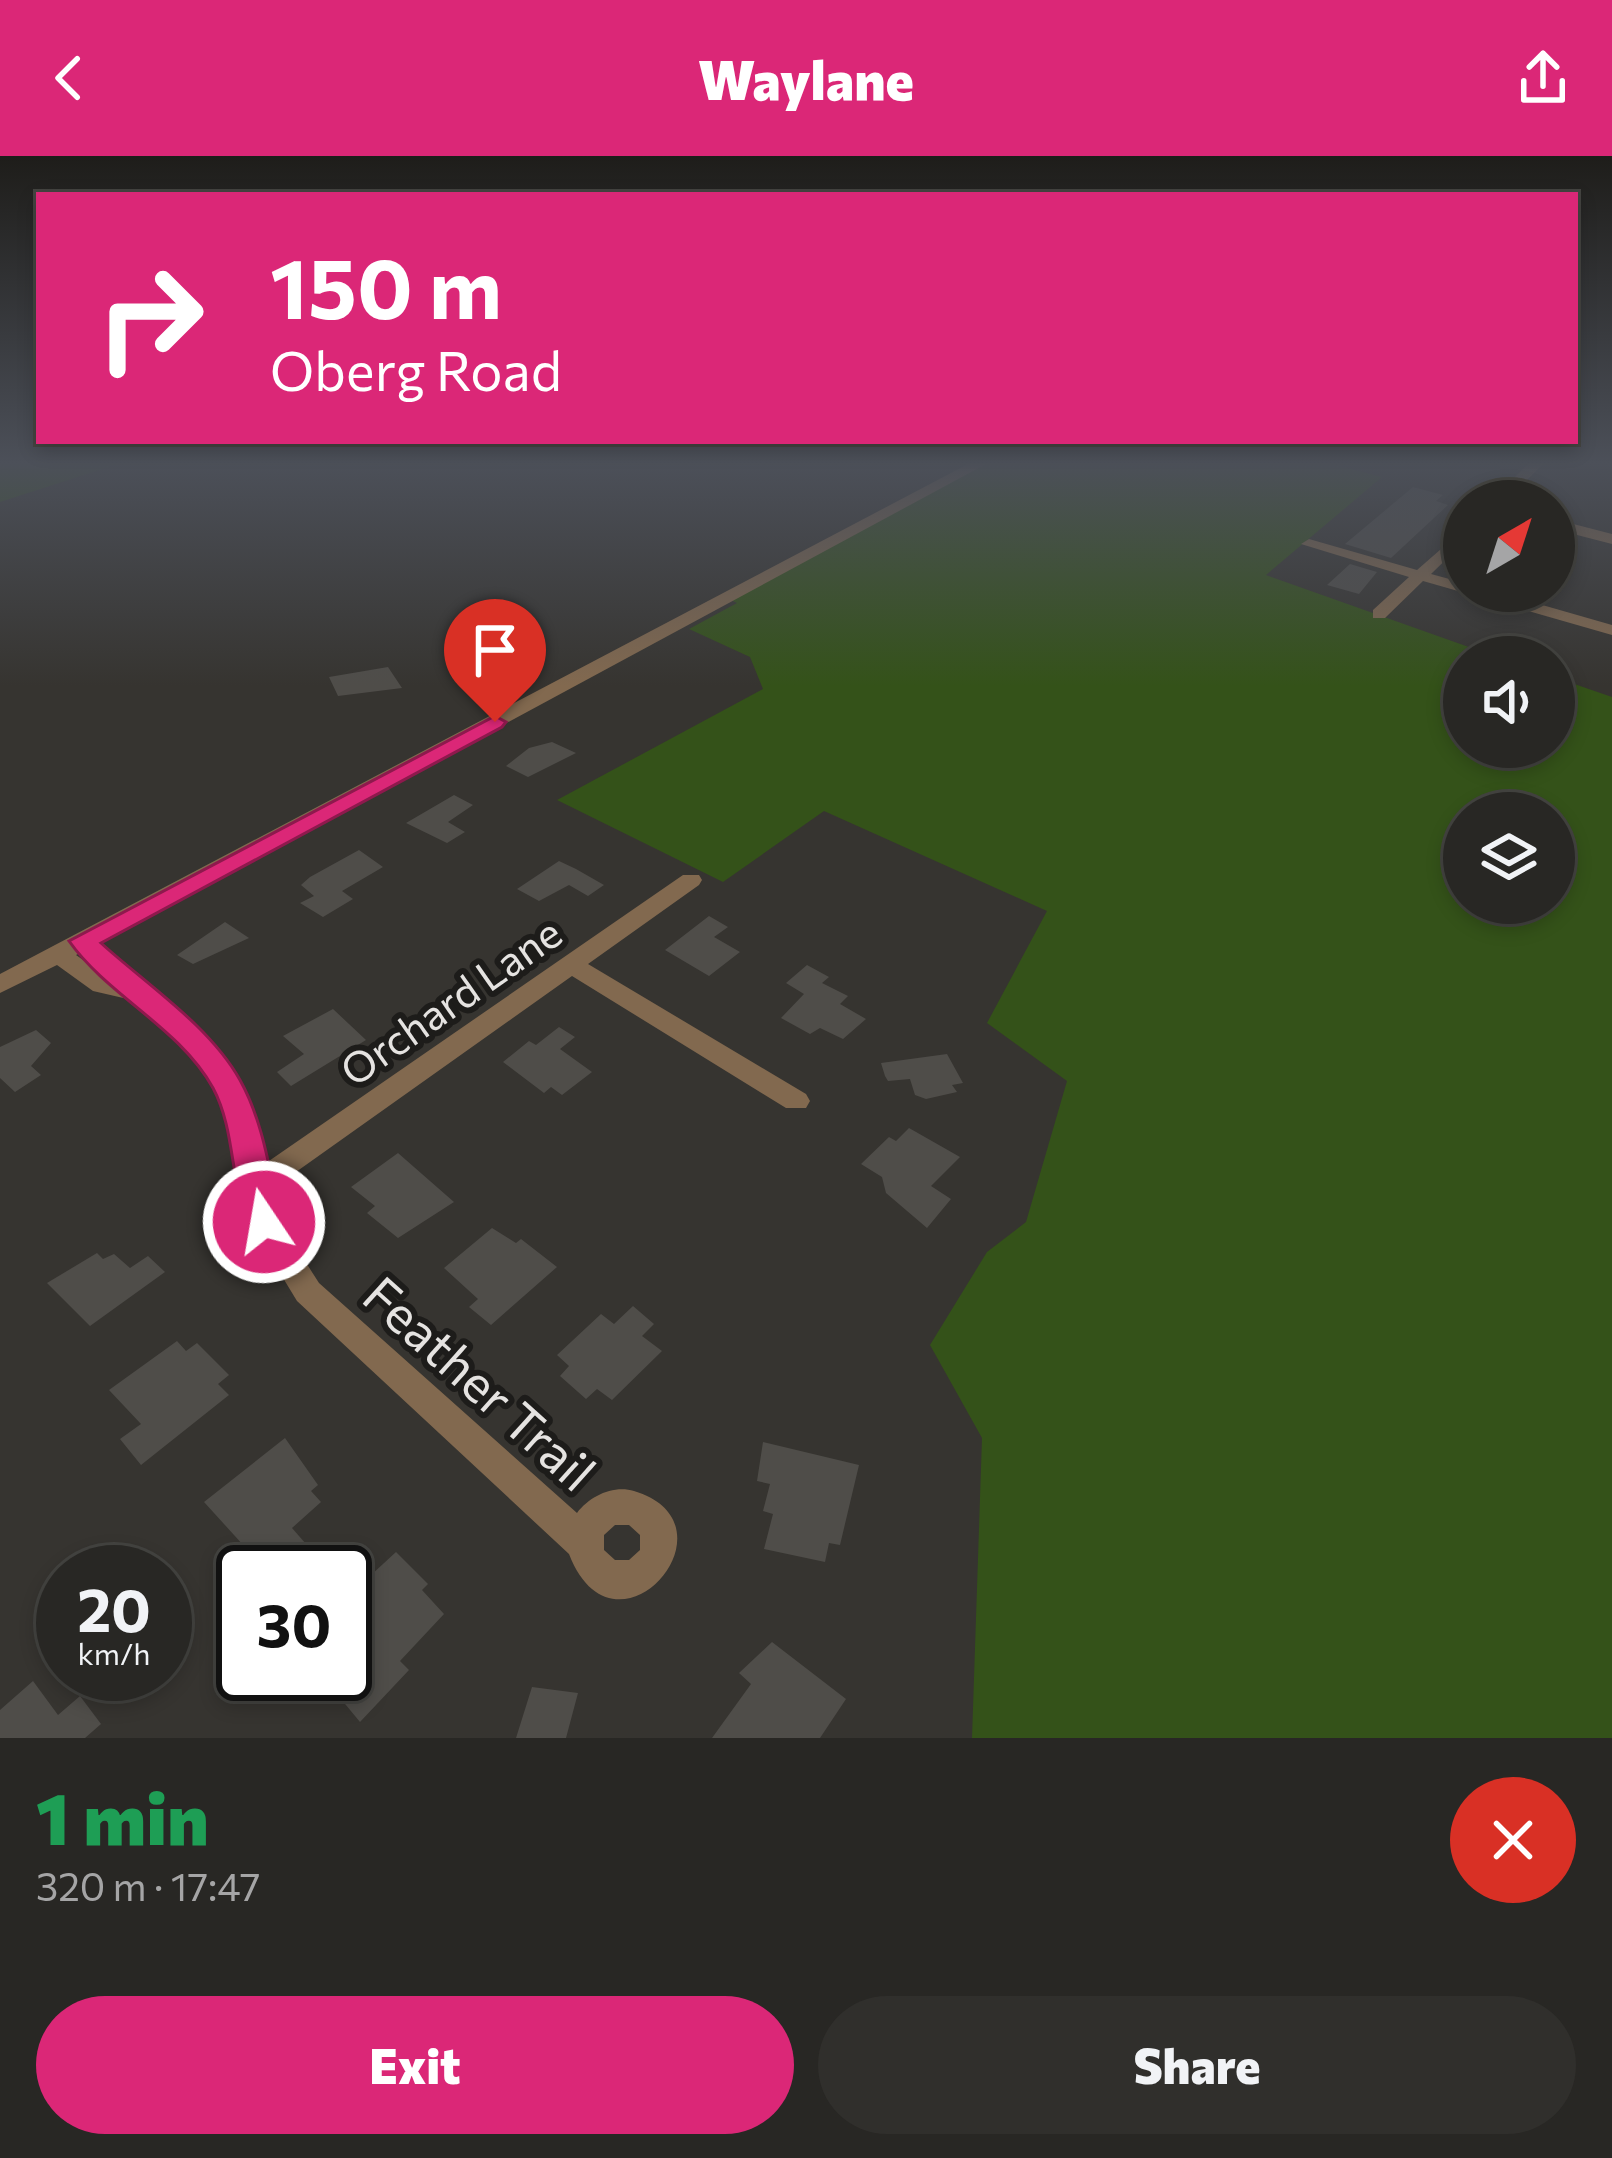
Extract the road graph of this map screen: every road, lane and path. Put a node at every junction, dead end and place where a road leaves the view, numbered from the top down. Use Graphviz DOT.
graph roads {
  1 [pos="841,538"];
  2 [pos="1309,544"];
  3 [pos="1443,555"];
  4 [pos="1421,576"];
  5 [pos="1443,582"];
  6 [pos="1549,612"];
  7 [pos="1379,614"];
  8 [pos="1612,630"];
  9 [pos="691,880"];
  10 [pos="82,941"];
  11 [pos="58,954"];
  12 [pos="572,965"];
  13 [pos="0,985"];
  14 [pos="132,992"];
  15 [pos="796,1101"];
  16 [pos="255,1186"];
  17 [pos="586,1545"];
  1 -- 10 [label="street"];
  2 -- 4 [label="street"];
  3 -- 4 [label="street"];
  4 -- 5 [label="street"];
  4 -- 7 [label="street"];
  6 -- 8 [label="street"];
  9 -- 12 [label="street, Orchard Lane"];
  10 -- 11 [label="street"];
  10 -- 14 [label="street, Feather Trail"];
  11 -- 13 [label="street"];
  11 -- 14 [label="street, Feather Trail"];
  12 -- 15 [label="street"];
  12 -- 16 [label="street, Orchard Lane"];
  14 -- 16 [label="street, Feather Trail"];
  16 -- 17 [label="street, Feather Trail"];
}
